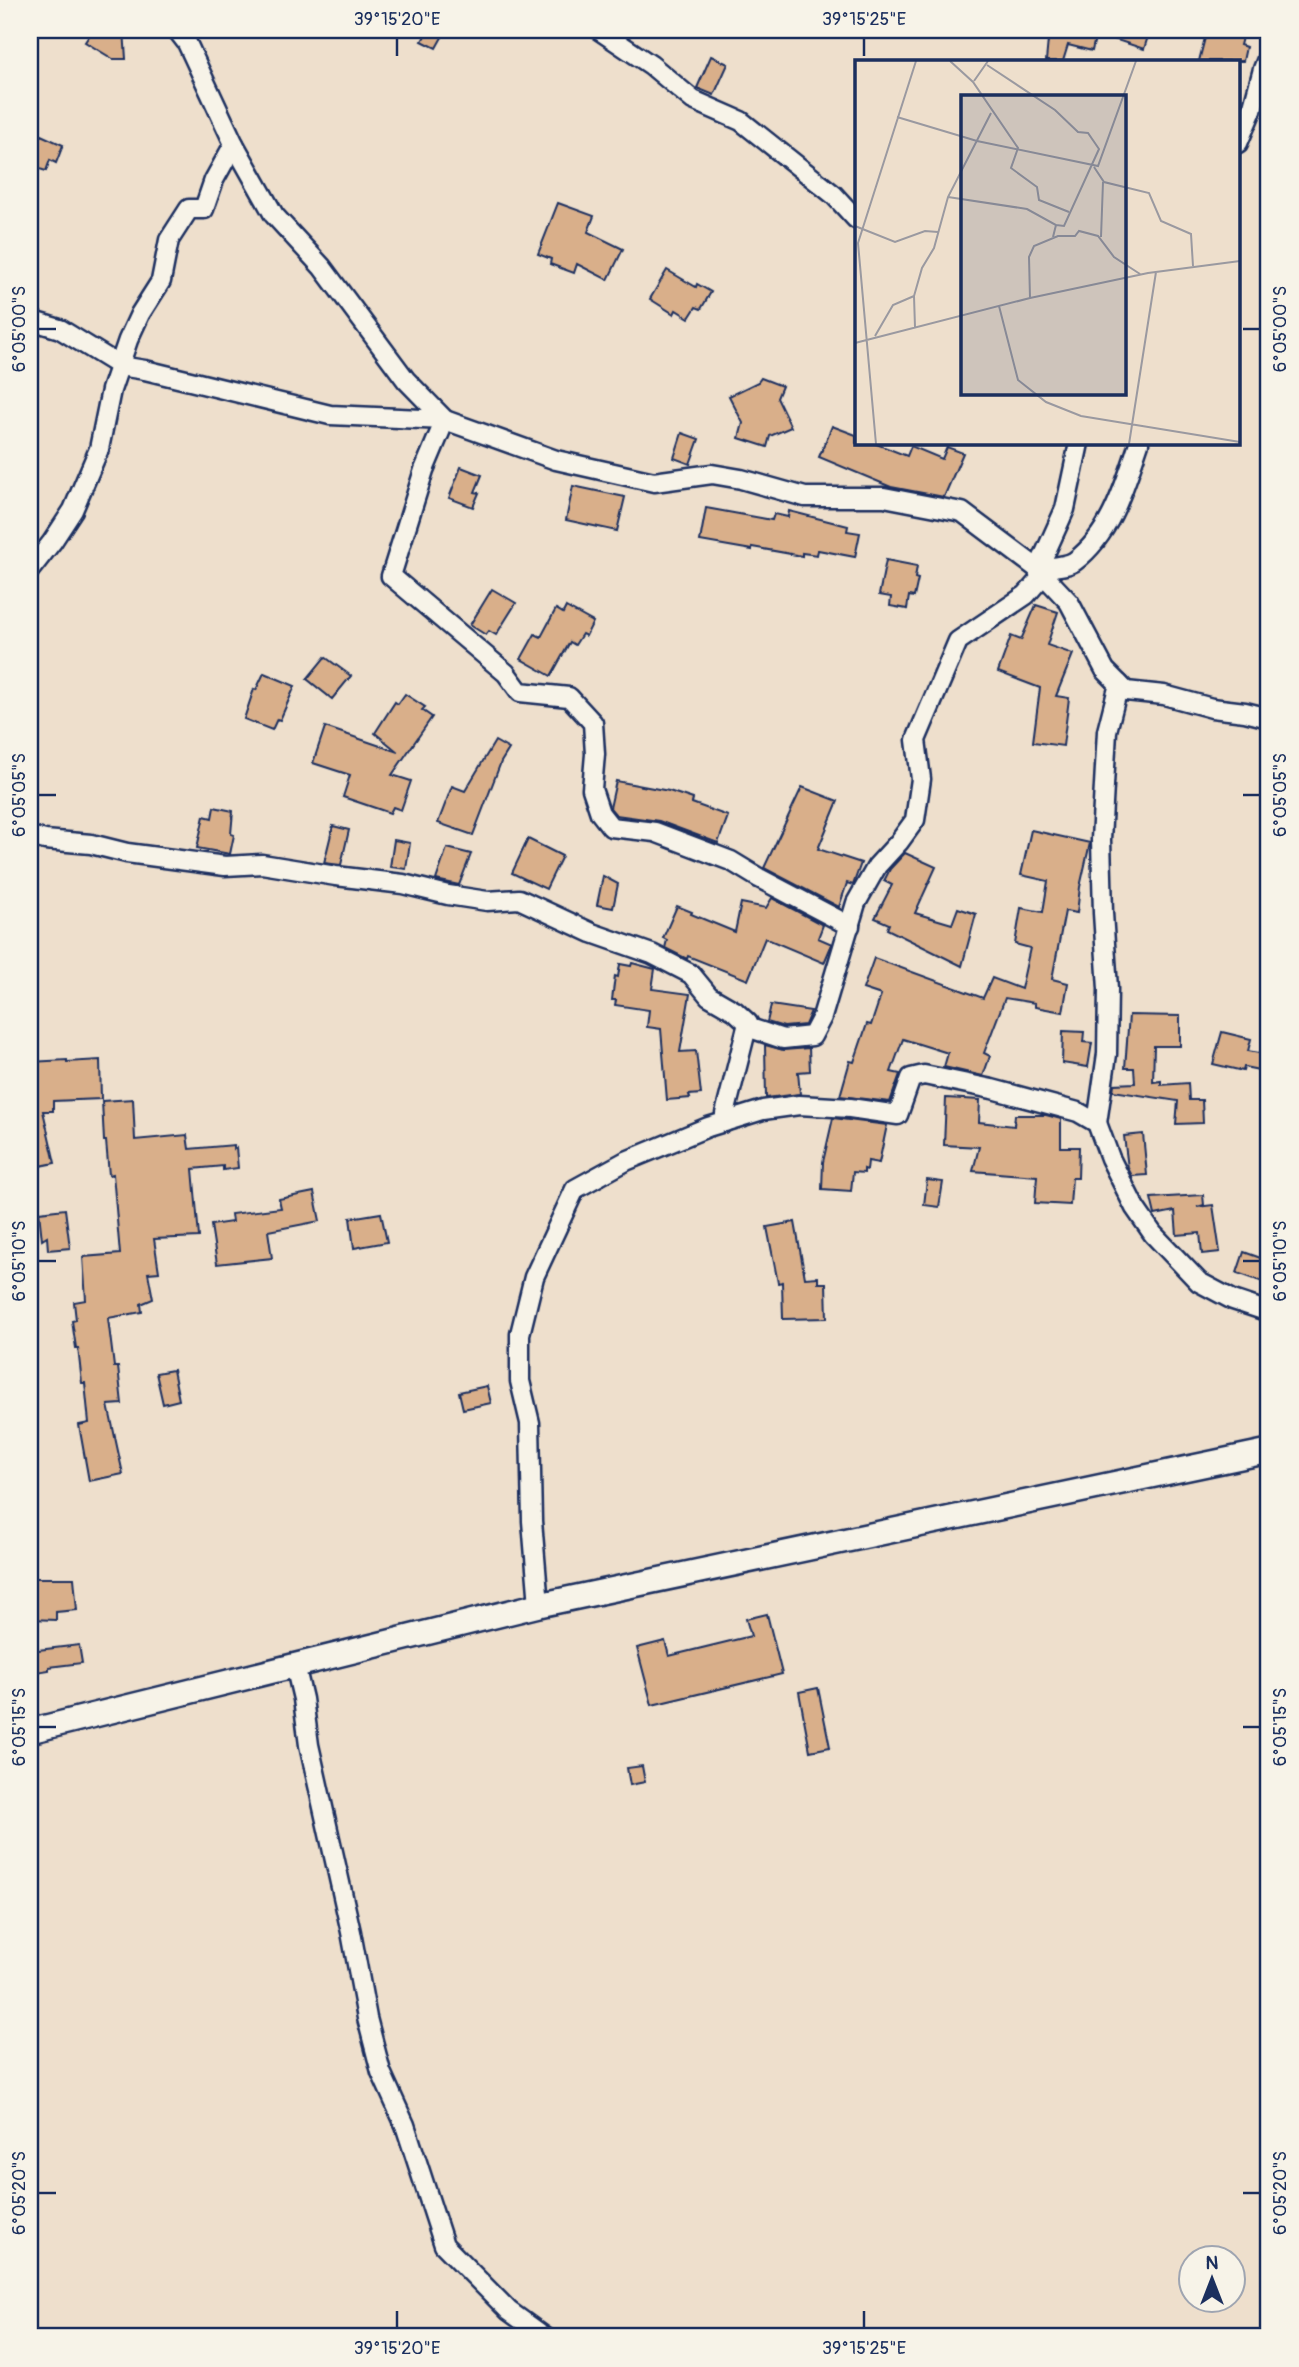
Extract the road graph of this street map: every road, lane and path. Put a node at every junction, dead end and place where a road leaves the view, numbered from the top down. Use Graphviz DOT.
graph roads {
  1 [pos="177,30"];
  2 [pos="600,30"];
  3 [pos="1269,54"];
  4 [pos="1240,138"];
  5 [pos="234,144"];
  6 [pos="855,218"];
  7 [pos="30,320"];
  8 [pos="120,366"];
  9 [pos="445,420"];
  10 [pos="1079,444"];
  11 [pos="1139,444"];
  12 [pos="1038,569"];
  13 [pos="30,570"];
  14 [pos="1119,684"];
  15 [pos="1269,718"];
  16 [pos="30,836"];
  17 [pos="850,926"];
  18 [pos="747,1027"];
  19 [pos="725,1122"];
  20 [pos="1097,1123"];
  21 [pos="1269,1312"];
  22 [pos="1269,1451"];
  23 [pos="539,1605"];
  24 [pos="295,1665"];
  25 [pos="30,1731"];
  26 [pos="545,2337"];
  1 -- 5 [label="street"];
  2 -- 6 [label="street"];
  3 -- 4 [label="street"];
  5 -- 8 [label="street"];
  5 -- 9 [label="street"];
  7 -- 8 [label="street"];
  8 -- 9 [label="street"];
  8 -- 13 [label="street"];
  9 -- 12 [label="street"];
  9 -- 17 [label="street"];
  10 -- 12 [label="street"];
  11 -- 12 [label="street"];
  12 -- 14 [label="street"];
  12 -- 17 [label="street"];
  14 -- 15 [label="street"];
  14 -- 20 [label="street"];
  16 -- 18 [label="street"];
  17 -- 18 [label="street"];
  18 -- 19 [label="street"];
  19 -- 20 [label="street"];
  19 -- 23 [label="street"];
  20 -- 21 [label="street"];
  22 -- 23 [label="street"];
  23 -- 24 [label="street"];
  24 -- 25 [label="street"];
  24 -- 26 [label="street"];
}
